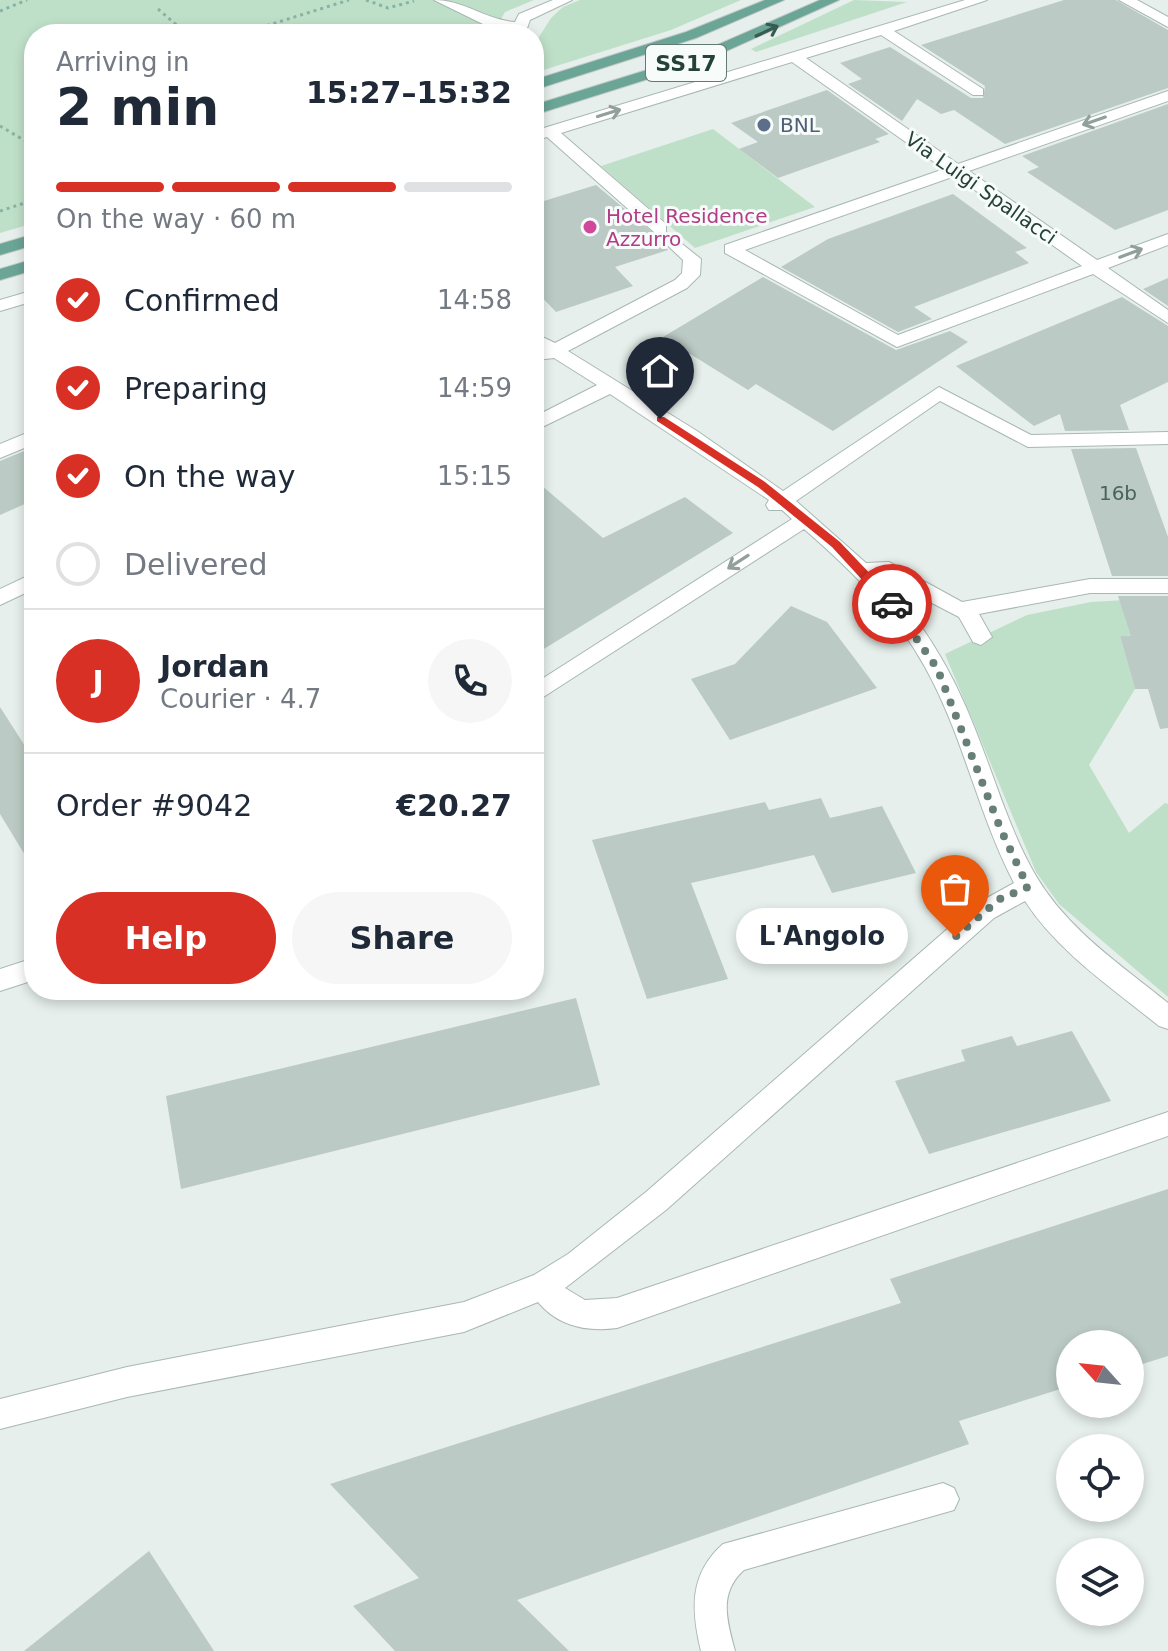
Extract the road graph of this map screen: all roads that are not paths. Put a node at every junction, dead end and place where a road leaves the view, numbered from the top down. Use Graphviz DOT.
graph roads {
  1 [pos="441,0"];
  2 [pos="513,0"];
  3 [pos="565,0"];
  4 [pos="777,0"];
  5 [pos="832,0"];
  6 [pos="980,0"];
  7 [pos="1126,0"];
  8 [pos="536,11"];
  9 [pos="1165,19"];
  10 [pos="493,24"];
  11 [pos="520,24"];
  12 [pos="883,30"];
  13 [pos="795,57"];
  14 [pos="544,82"];
  15 [pos="978,92"];
  16 [pos="1168,96"];
  17 [pos="544,107"];
  18 [pos="544,133"];
  19 [pos="544,136"];
  20 [pos="954,168"];
  21 [pos="1168,239"];
  22 [pos="24,242"];
  23 [pos="0,250"];
  24 [pos="24,267"];
  25 [pos="1095,267"];
  26 [pos="0,275"];
  27 [pos="24,298"];
  28 [pos="0,306"];
  29 [pos="1168,318"];
  30 [pos="544,348"];
  31 [pos="544,351"];
  32 [pos="604,389"];
  33 [pos="544,420"];
  34 [pos="1168,438"];
  35 [pos="24,441"];
  36 [pos="0,452"];
  37 [pos="779,503"];
  38 [pos="804,520"];
  39 [pos="862,571"];
  40 [pos="24,585"];
  41 [pos="1168,586"];
  42 [pos="0,598"];
  43 [pos="966,610"];
  44 [pos="981,637"];
  45 [pos="544,689"];
  46 [pos="1028,887"];
  47 [pos="1168,1018"];
  48 [pos="1168,1124"];
  49 [pos="544,1285"];
  50 [pos="0,1414"];
  51 [pos="943,1499"];
  52 [pos="718,1651"];
  1 -- 10 [label="street"];
  2 -- 8 [label="street"];
  3 -- 8 [label="street"];
  4 -- 14 [label="main road, SS17"];
  17 -- 5 [label="main road, SS17, one-way"];
  6 -- 12 [label="street"];
  7 -- 9 [label="street"];
  8 -- 11 [label="street"];
  12 -- 13 [label="street"];
  12 -- 15 [label="street"];
  18 -- 13 [label="street, one-way"];
  13 -- 20 [label="street, Via Luigi Spallacci"];
  16 -- 20 [label="street, one-way"];
  19 -- 30 [label="street"];
  20 -- 25 [label="street, Via Luigi Spallacci"];
  20 -- 25 [label="street"];
  25 -- 21 [label="street, one-way"];
  22 -- 23 [label="main road"];
  24 -- 26 [label="main road"];
  25 -- 29 [label="street, Via Luigi Spallacci"];
  27 -- 28 [label="street"];
  31 -- 32 [label="street"];
  32 -- 33 [label="street"];
  32 -- 37 [label="street"];
  34 -- 37 [label="street"];
  35 -- 36 [label="street"];
  37 -- 38 [label="street"];
  38 -- 39 [label="street"];
  38 -- 45 [label="street, one-way"];
  39 -- 43 [label="street"];
  39 -- 46 [label="street"];
  40 -- 42 [label="street"];
  41 -- 43 [label="street"];
  43 -- 44 [label="street"];
  46 -- 47 [label="street"];
  46 -- 49 [label="street"];
  48 -- 49 [label="street"];
  49 -- 50 [label="street"];
  51 -- 52 [label="street"];
}
